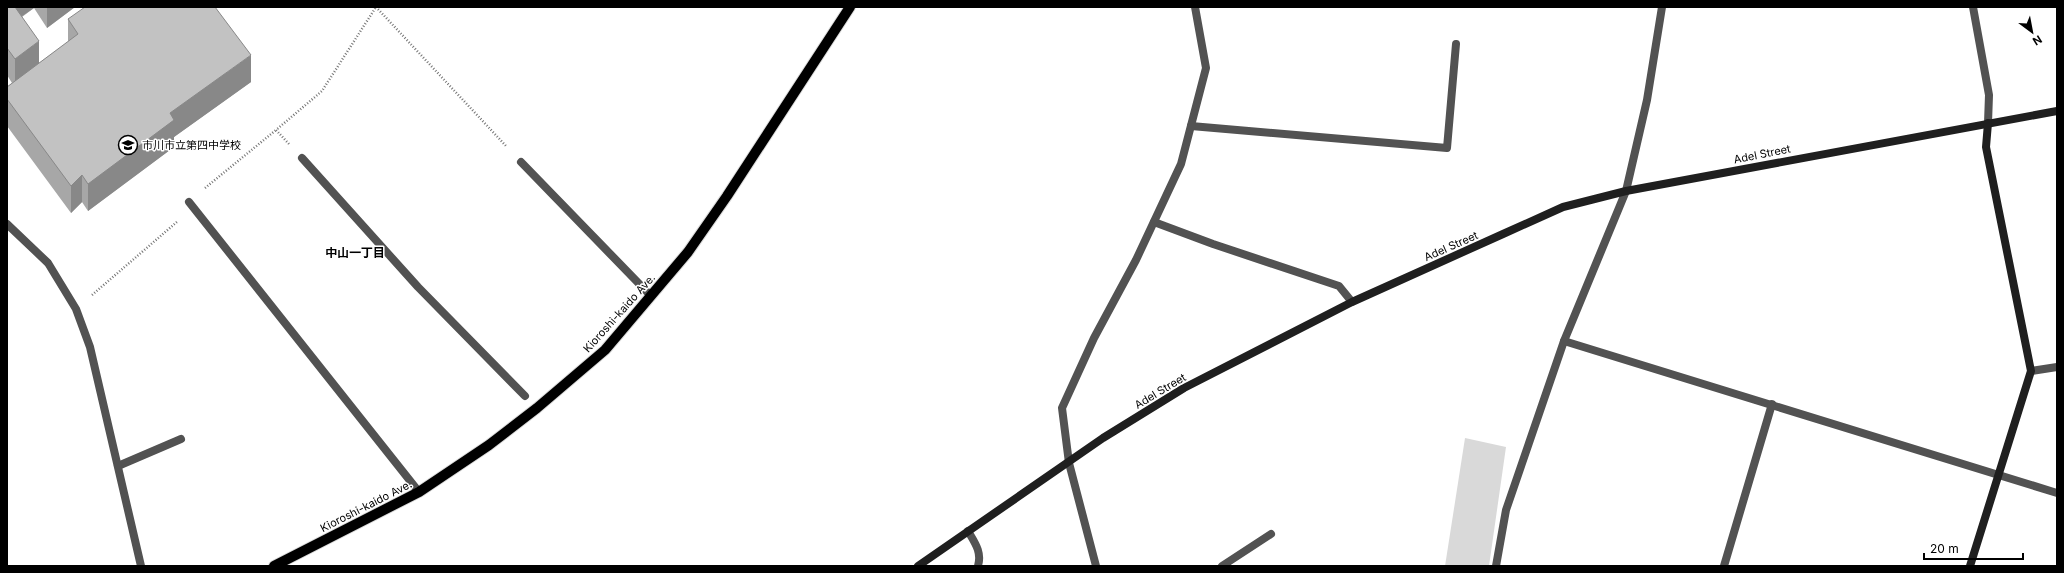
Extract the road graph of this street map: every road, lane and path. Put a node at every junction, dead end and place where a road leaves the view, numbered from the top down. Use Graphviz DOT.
graph roads {
  1 [pos="376,7"];
  2 [pos="1195,7"];
  3 [pos="1662,7"];
  4 [pos="1973,7"];
  5 [pos="846,9"];
  6 [pos="1456,44"];
  7 [pos="2057,111"];
  8 [pos="1988,123"];
  9 [pos="1191,126"];
  10 [pos="276,130"];
  11 [pos="302,158"];
  12 [pos="521,162"];
  13 [pos="1626,191"];
  14 [pos="191,205"];
  15 [pos="1154,222"];
  16 [pos="7,224"];
  17 [pos="651,296"];
  18 [pos="1352,302"];
  19 [pos="76,309"];
  20 [pos="1564,341"];
  21 [pos="2057,367"];
  22 [pos="2031,372"];
  23 [pos="525,396"];
  24 [pos="1772,404"];
  25 [pos="181,439"];
  26 [pos="1069,463"];
  27 [pos="118,466"];
  28 [pos="1998,476"];
  29 [pos="419,492"];
  30 [pos="2057,493"];
  31 [pos="968,531"];
  32 [pos="1271,534"];
  33 [pos="141,566"];
  34 [pos="274,566"];
  35 [pos="918,566"];
  36 [pos="978,566"];
  37 [pos="1096,566"];
  38 [pos="1222,566"];
  39 [pos="1496,566"];
  40 [pos="1724,566"];
  41 [pos="1970,566"];
  1 -- 10 [label="path"];
  1 -- 12 [label="path"];
  2 -- 9 [label="street"];
  3 -- 13 [label="street"];
  4 -- 8 [label="street"];
  5 -- 17 [label="main road, Kioroshi-kaido Ave."];
  6 -- 9 [label="street"];
  7 -- 8 [label="street, Adel Street"];
  8 -- 13 [label="street, Adel Street"];
  8 -- 22 [label="street"];
  9 -- 15 [label="street"];
  10 -- 11 [label="path"];
  10 -- 14 [label="path"];
  11 -- 23 [label="street"];
  12 -- 17 [label="street"];
  13 -- 18 [label="street, Adel Street"];
  13 -- 20 [label="street"];
  14 -- 19 [label="path"];
  14 -- 29 [label="street"];
  15 -- 18 [label="street"];
  15 -- 26 [label="street"];
  16 -- 19 [label="street"];
  17 -- 29 [label="main road, Kioroshi-kaido Ave."];
  18 -- 26 [label="street, Adel Street"];
  19 -- 27 [label="street"];
  20 -- 24 [label="street"];
  20 -- 39 [label="street"];
  21 -- 22 [label="street"];
  22 -- 28 [label="street"];
  24 -- 28 [label="street"];
  24 -- 40 [label="street"];
  25 -- 27 [label="street"];
  26 -- 31 [label="street, Adel Street"];
  26 -- 37 [label="street"];
  27 -- 33 [label="street"];
  28 -- 30 [label="street"];
  28 -- 41 [label="street"];
  29 -- 34 [label="main road, Kioroshi-kaido Ave."];
  31 -- 35 [label="street, Adel Street"];
  31 -- 36 [label="street"];
  32 -- 38 [label="street"];
}
